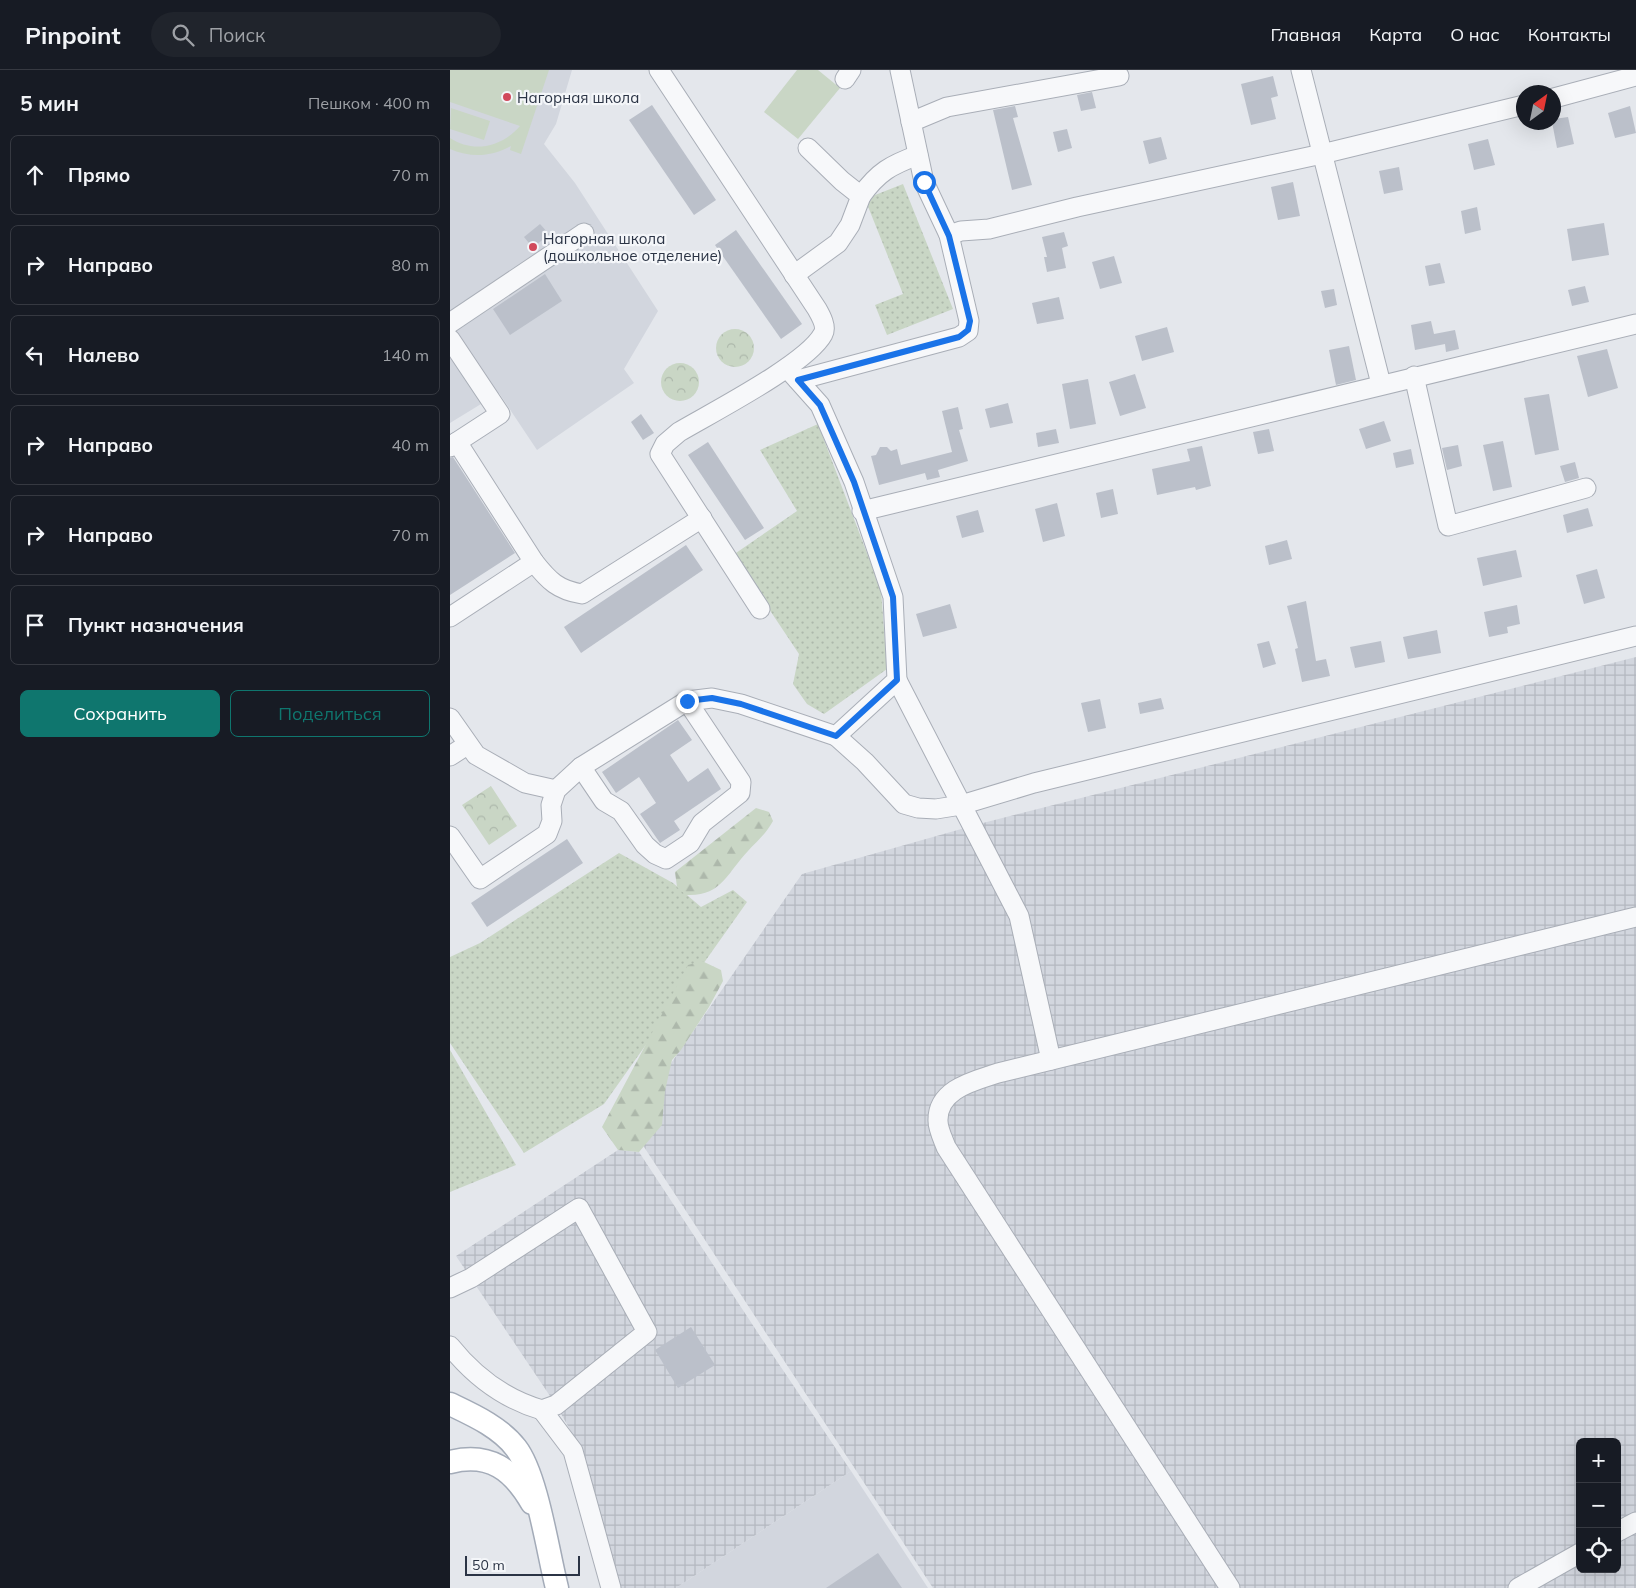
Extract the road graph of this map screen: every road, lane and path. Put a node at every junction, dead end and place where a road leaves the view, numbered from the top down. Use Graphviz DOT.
graph roads {
  1 [pos="659,70"];
  2 [pos="900,70"];
  3 [pos="1301,70"];
  4 [pos="1119,76"];
  5 [pos="1636,76"];
  6 [pos="1561,96"];
  7 [pos="1516,107"];
  8 [pos="911,122"];
  9 [pos="808,148"];
  10 [pos="1322,154"];
  11 [pos="918,155"];
  12 [pos="861,196"];
  13 [pos="584,233"];
  14 [pos="949,236"];
  15 [pos="794,275"];
  16 [pos="450,323"];
  17 [pos="1636,324"];
  18 [pos="450,339"];
  19 [pos="792,374"];
  20 [pos="1414,376"];
  21 [pos="1381,384"];
  22 [pos="453,444"];
  23 [pos="1586,488"];
  24 [pos="862,510"];
  25 [pos="702,518"];
  26 [pos="534,562"];
  27 [pos="760,609"];
  28 [pos="450,617"];
  29 [pos="1636,636"];
  30 [pos="897,680"];
  31 [pos="687,701"];
  32 [pos="450,718"];
  33 [pos="836,736"];
  34 [pos="467,745"];
  35 [pos="450,756"];
  36 [pos="581,766"];
  37 [pos="556,790"];
  38 [pos="961,805"];
  39 [pos="450,836"];
  40 [pos="1636,917"];
  41 [pos="1051,1060"];
  42 [pos="450,1288"];
  43 [pos="450,1346"];
  44 [pos="450,1404"];
  45 [pos="542,1410"];
  46 [pos="450,1462"];
  47 [pos="539,1515"];
  48 [pos="1636,1522"];
  49 [pos="1621,1530"];
  50 [pos="1576,1555"];
  51 [pos="557,1588"];
  52 [pos="611,1588"];
  53 [pos="1230,1588"];
  54 [pos="1518,1588"];
  1 -- 15 [label="street"];
  2 -- 8 [label="street"];
  3 -- 10 [label="street"];
  4 -- 8 [label="street"];
  5 -- 6 [label="street"];
  7 -- 10 [label="street"];
  8 -- 11 [label="street"];
  9 -- 12 [label="street"];
  10 -- 14 [label="street"];
  10 -- 21 [label="street"];
  11 -- 12 [label="street"];
  11 -- 14 [label="street"];
  12 -- 15 [label="street"];
  13 -- 16 [label="street"];
  14 -- 19 [label="street"];
  15 -- 19 [label="street"];
  17 -- 20 [label="street"];
  18 -- 22 [label="street"];
  19 -- 24 [label="street"];
  19 -- 25 [label="street"];
  20 -- 21 [label="street"];
  20 -- 23 [label="street"];
  21 -- 24 [label="street"];
  22 -- 26 [label="street"];
  24 -- 30 [label="street"];
  25 -- 26 [label="street"];
  25 -- 27 [label="street"];
  26 -- 28 [label="street"];
  29 -- 38 [label="street"];
  30 -- 33 [label="street"];
  30 -- 38 [label="street"];
  31 -- 33 [label="street"];
  31 -- 36 [label="street"];
  31 -- 36 [label="street"];
  32 -- 34 [label="street"];
  33 -- 38 [label="street"];
  34 -- 35 [label="street"];
  34 -- 37 [label="street"];
  36 -- 37 [label="street"];
  37 -- 39 [label="street"];
  38 -- 41 [label="street"];
  40 -- 41 [label="street"];
  41 -- 53 [label="street"];
  42 -- 45 [label="street"];
  43 -- 45 [label="street"];
  44 -- 47 [label="main road"];
  45 -- 52 [label="street"];
  46 -- 47 [label="main road"];
  47 -- 51 [label="main road"];
  48 -- 49 [label="street"];
  50 -- 54 [label="street"];
}
